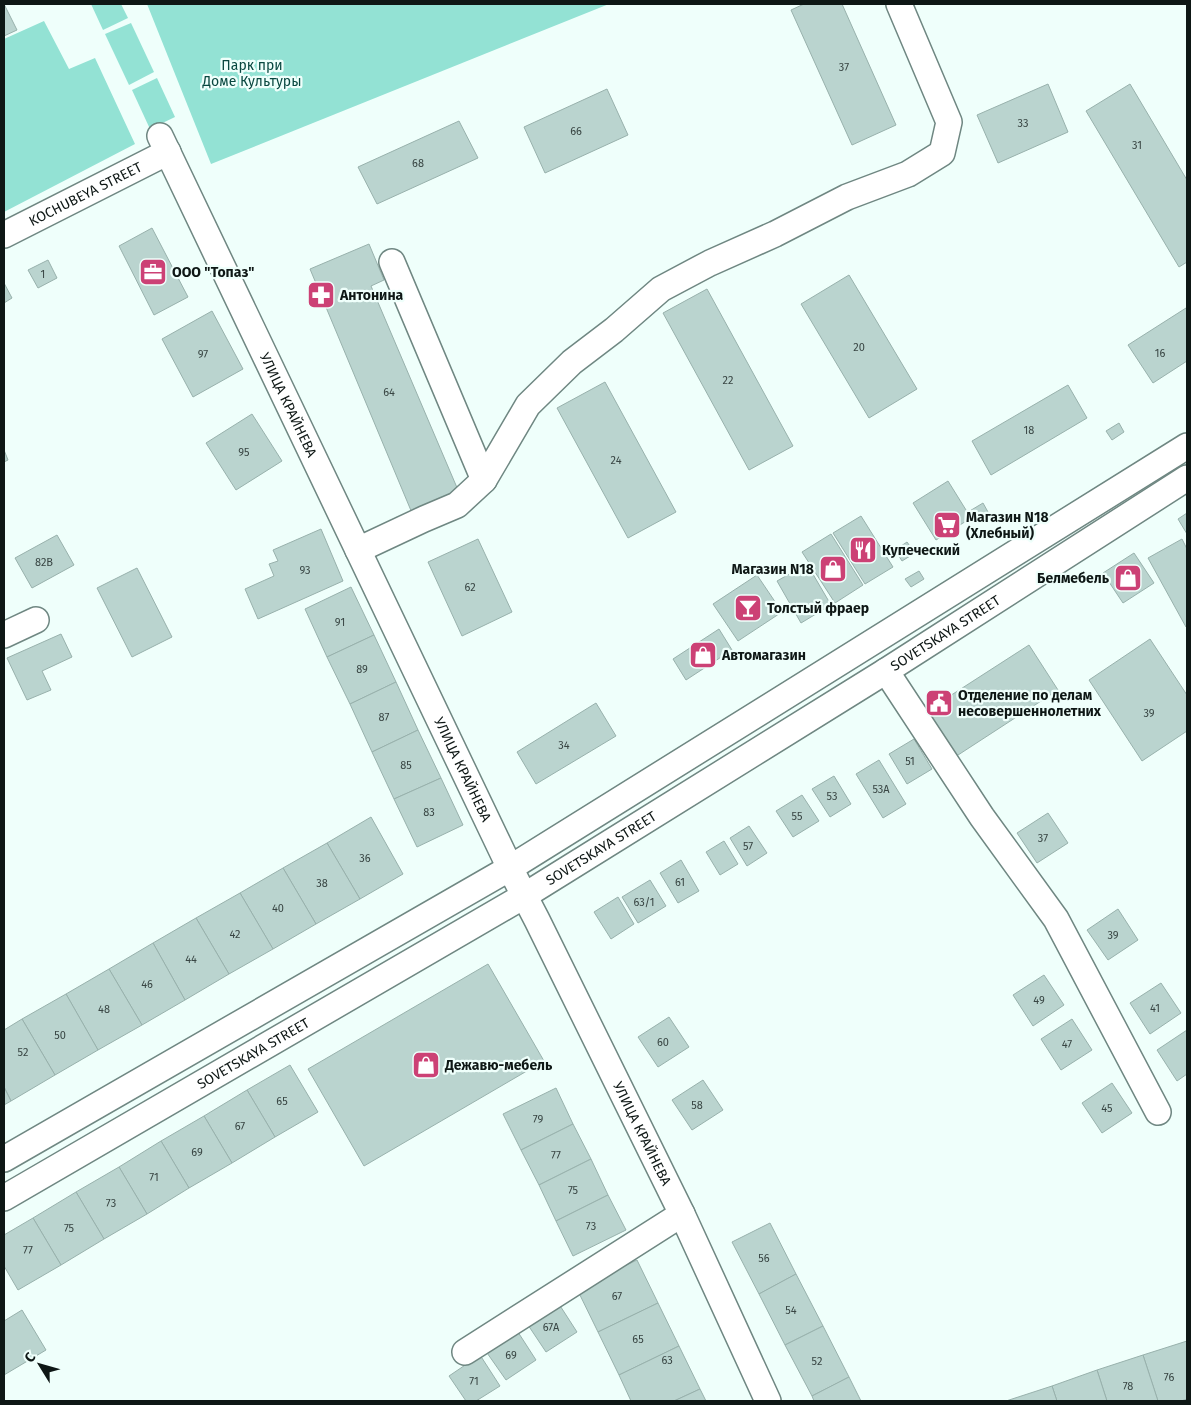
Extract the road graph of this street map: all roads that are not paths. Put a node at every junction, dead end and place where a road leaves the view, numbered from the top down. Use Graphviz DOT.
graph roads {
  1 [pos="899,4"];
  2 [pos="164,144"];
  3 [pos="4,235"];
  4 [pos="392,262"];
  5 [pos="1187,446"];
  6 [pos="1187,478"];
  7 [pos="484,480"];
  8 [pos="358,550"];
  9 [pos="36,620"];
  10 [pos="4,635"];
  11 [pos="886,671"];
  12 [pos="510,868"];
  13 [pos="524,896"];
  14 [pos="1158,1112"];
  15 [pos="4,1159"];
  16 [pos="4,1198"];
  17 [pos="682,1214"];
  18 [pos="465,1352"];
  19 [pos="768,1401"];
  1 -- 7 [label="street"];
  2 -- 3 [label="street, KOCHUBEYA STREET"];
  2 -- 8 [label="street, УЛИЦА КРАЙНЕВА"];
  4 -- 7 [label="street"];
  5 -- 12 [label="street"];
  6 -- 11 [label="street, SOVETSKAYA STREET"];
  7 -- 8 [label="street"];
  8 -- 12 [label="street, УЛИЦА КРАЙНЕВА"];
  9 -- 10 [label="street"];
  11 -- 13 [label="street, SOVETSKAYA STREET"];
  11 -- 14 [label="street"];
  12 -- 13 [label="street, УЛИЦА КРАЙНЕВА"];
  12 -- 15 [label="street"];
  13 -- 16 [label="street, SOVETSKAYA STREET"];
  13 -- 17 [label="street, УЛИЦА КРАЙНЕВА"];
  17 -- 18 [label="street"];
  17 -- 19 [label="street, УЛИЦА КРАЙНЕВА"];
}
